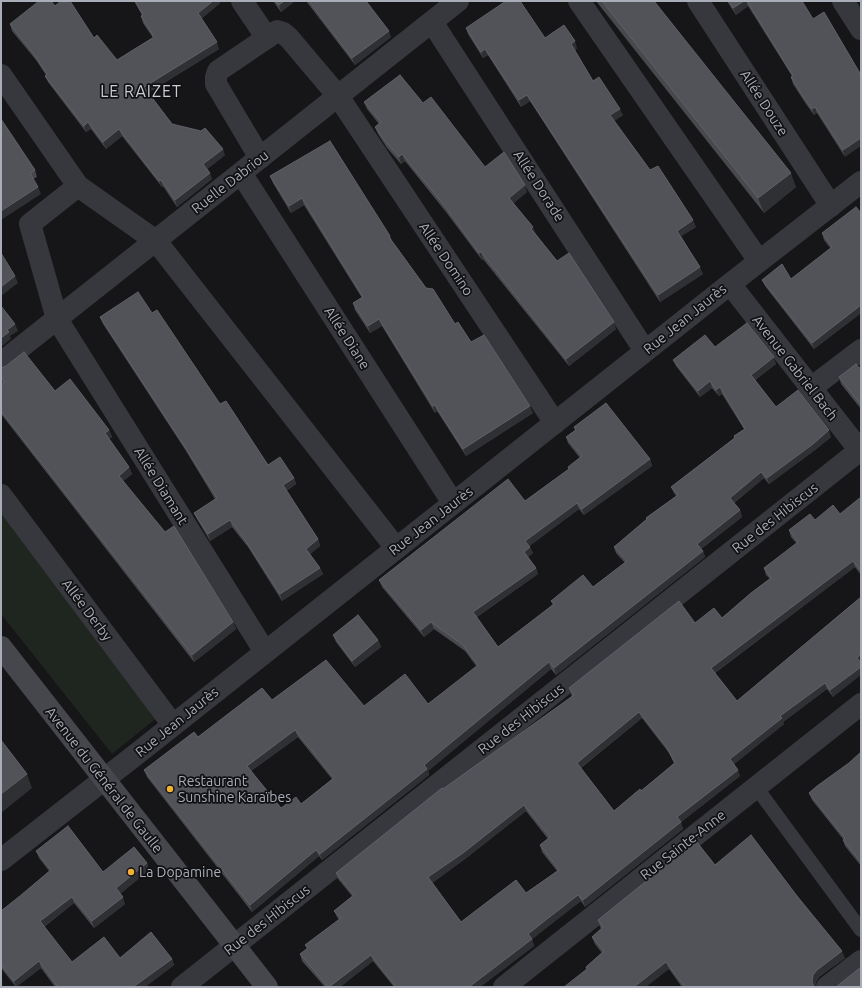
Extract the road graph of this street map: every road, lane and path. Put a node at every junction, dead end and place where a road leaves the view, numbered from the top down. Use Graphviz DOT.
graph roads {
  1 [pos="242,1"];
  2 [pos="579,1"];
  3 [pos="698,1"];
  4 [pos="843,1"];
  5 [pos="454,2"];
  6 [pos="432,22"];
  7 [pos="861,29"];
  8 [pos="267,38"];
  9 [pos="1,75"];
  10 [pos="338,96"];
  11 [pos="260,158"];
  12 [pos="241,173"];
  13 [pos="861,182"];
  14 [pos="78,186"];
  15 [pos="831,206"];
  16 [pos="156,241"];
  17 [pos="759,261"];
  18 [pos="730,284"];
  19 [pos="57,319"];
  20 [pos="861,350"];
  21 [pos="645,351"];
  22 [pos="1,363"];
  23 [pos="811,388"];
  24 [pos="555,422"];
  25 [pos="860,451"];
  26 [pos="1,495"];
  27 [pos="453,503"];
  28 [pos="396,548"];
  29 [pos="1,647"];
  30 [pos="265,652"];
  31 [pos="861,704"];
  32 [pos="173,725"];
  33 [pos="104,780"];
  34 [pos="756,787"];
  35 [pos="4,852"];
  36 [pos="861,930"];
  37 [pos="234,946"];
  38 [pos="861,960"];
  39 [pos="182,987"];
  40 [pos="266,987"];
  41 [pos="504,987"];
  42 [pos="827,987"];
  1 -- 8 [label="street"];
  2 -- 17 [label="street"];
  3 -- 15 [label="street, Allée Douze"];
  4 -- 7 [label="street"];
  5 -- 6 [label="street, Ruelle Dabriou"];
  6 -- 10 [label="street, Ruelle Dabriou"];
  6 -- 21 [label="street, Allée Dorade"];
  8 -- 10 [label="street, Allée Domino"];
  8 -- 11 [label="street"];
  9 -- 14 [label="street"];
  10 -- 11 [label="street, Ruelle Dabriou"];
  10 -- 24 [label="street, Allée Domino"];
  11 -- 12 [label="street, Ruelle Dabriou"];
  12 -- 16 [label="street, Ruelle Dabriou"];
  12 -- 27 [label="street, Allée Diane"];
  13 -- 15 [label="street, Rue Jean Jaurès"];
  14 -- 16 [label="street"];
  14 -- 19 [label="street, Allée Diamant"];
  15 -- 17 [label="street, Rue Jean Jaurès"];
  16 -- 19 [label="street, Ruelle Dabriou"];
  16 -- 28 [label="street"];
  17 -- 18 [label="street, Rue Jean Jaurès"];
  18 -- 21 [label="street, Rue Jean Jaurès"];
  18 -- 23 [label="street, Avenue Gabriel Bach"];
  19 -- 22 [label="street, Ruelle Dabriou"];
  19 -- 30 [label="street, Allée Diamant"];
  20 -- 23 [label="street"];
  21 -- 24 [label="street, Rue Jean Jaurès"];
  23 -- 25 [label="street, Avenue Gabriel Bach"];
  24 -- 27 [label="street, Rue Jean Jaurès"];
  25 -- 37 [label="street, Rue des Hibiscus"];
  26 -- 32 [label="street, Allée Derby"];
  27 -- 28 [label="street, Rue Jean Jaurès"];
  28 -- 30 [label="street, Rue Jean Jaurès"];
  29 -- 33 [label="main road, Avenue du Général de Gaulle"];
  30 -- 32 [label="street, Rue Jean Jaurès"];
  31 -- 34 [label="street, Rue Sainte-Anne"];
  32 -- 33 [label="street, Rue Jean Jaurès"];
  33 -- 35 [label="street, Rue Jean Jaurès"];
  33 -- 37 [label="main road, Avenue du Général de Gaulle"];
  34 -- 36 [label="lane"];
  34 -- 41 [label="street, Rue Sainte-Anne"];
  37 -- 39 [label="street, Rue des Hibiscus"];
  37 -- 40 [label="main road, Avenue du Général de Gaulle"];
  38 -- 42 [label="street"];
}
